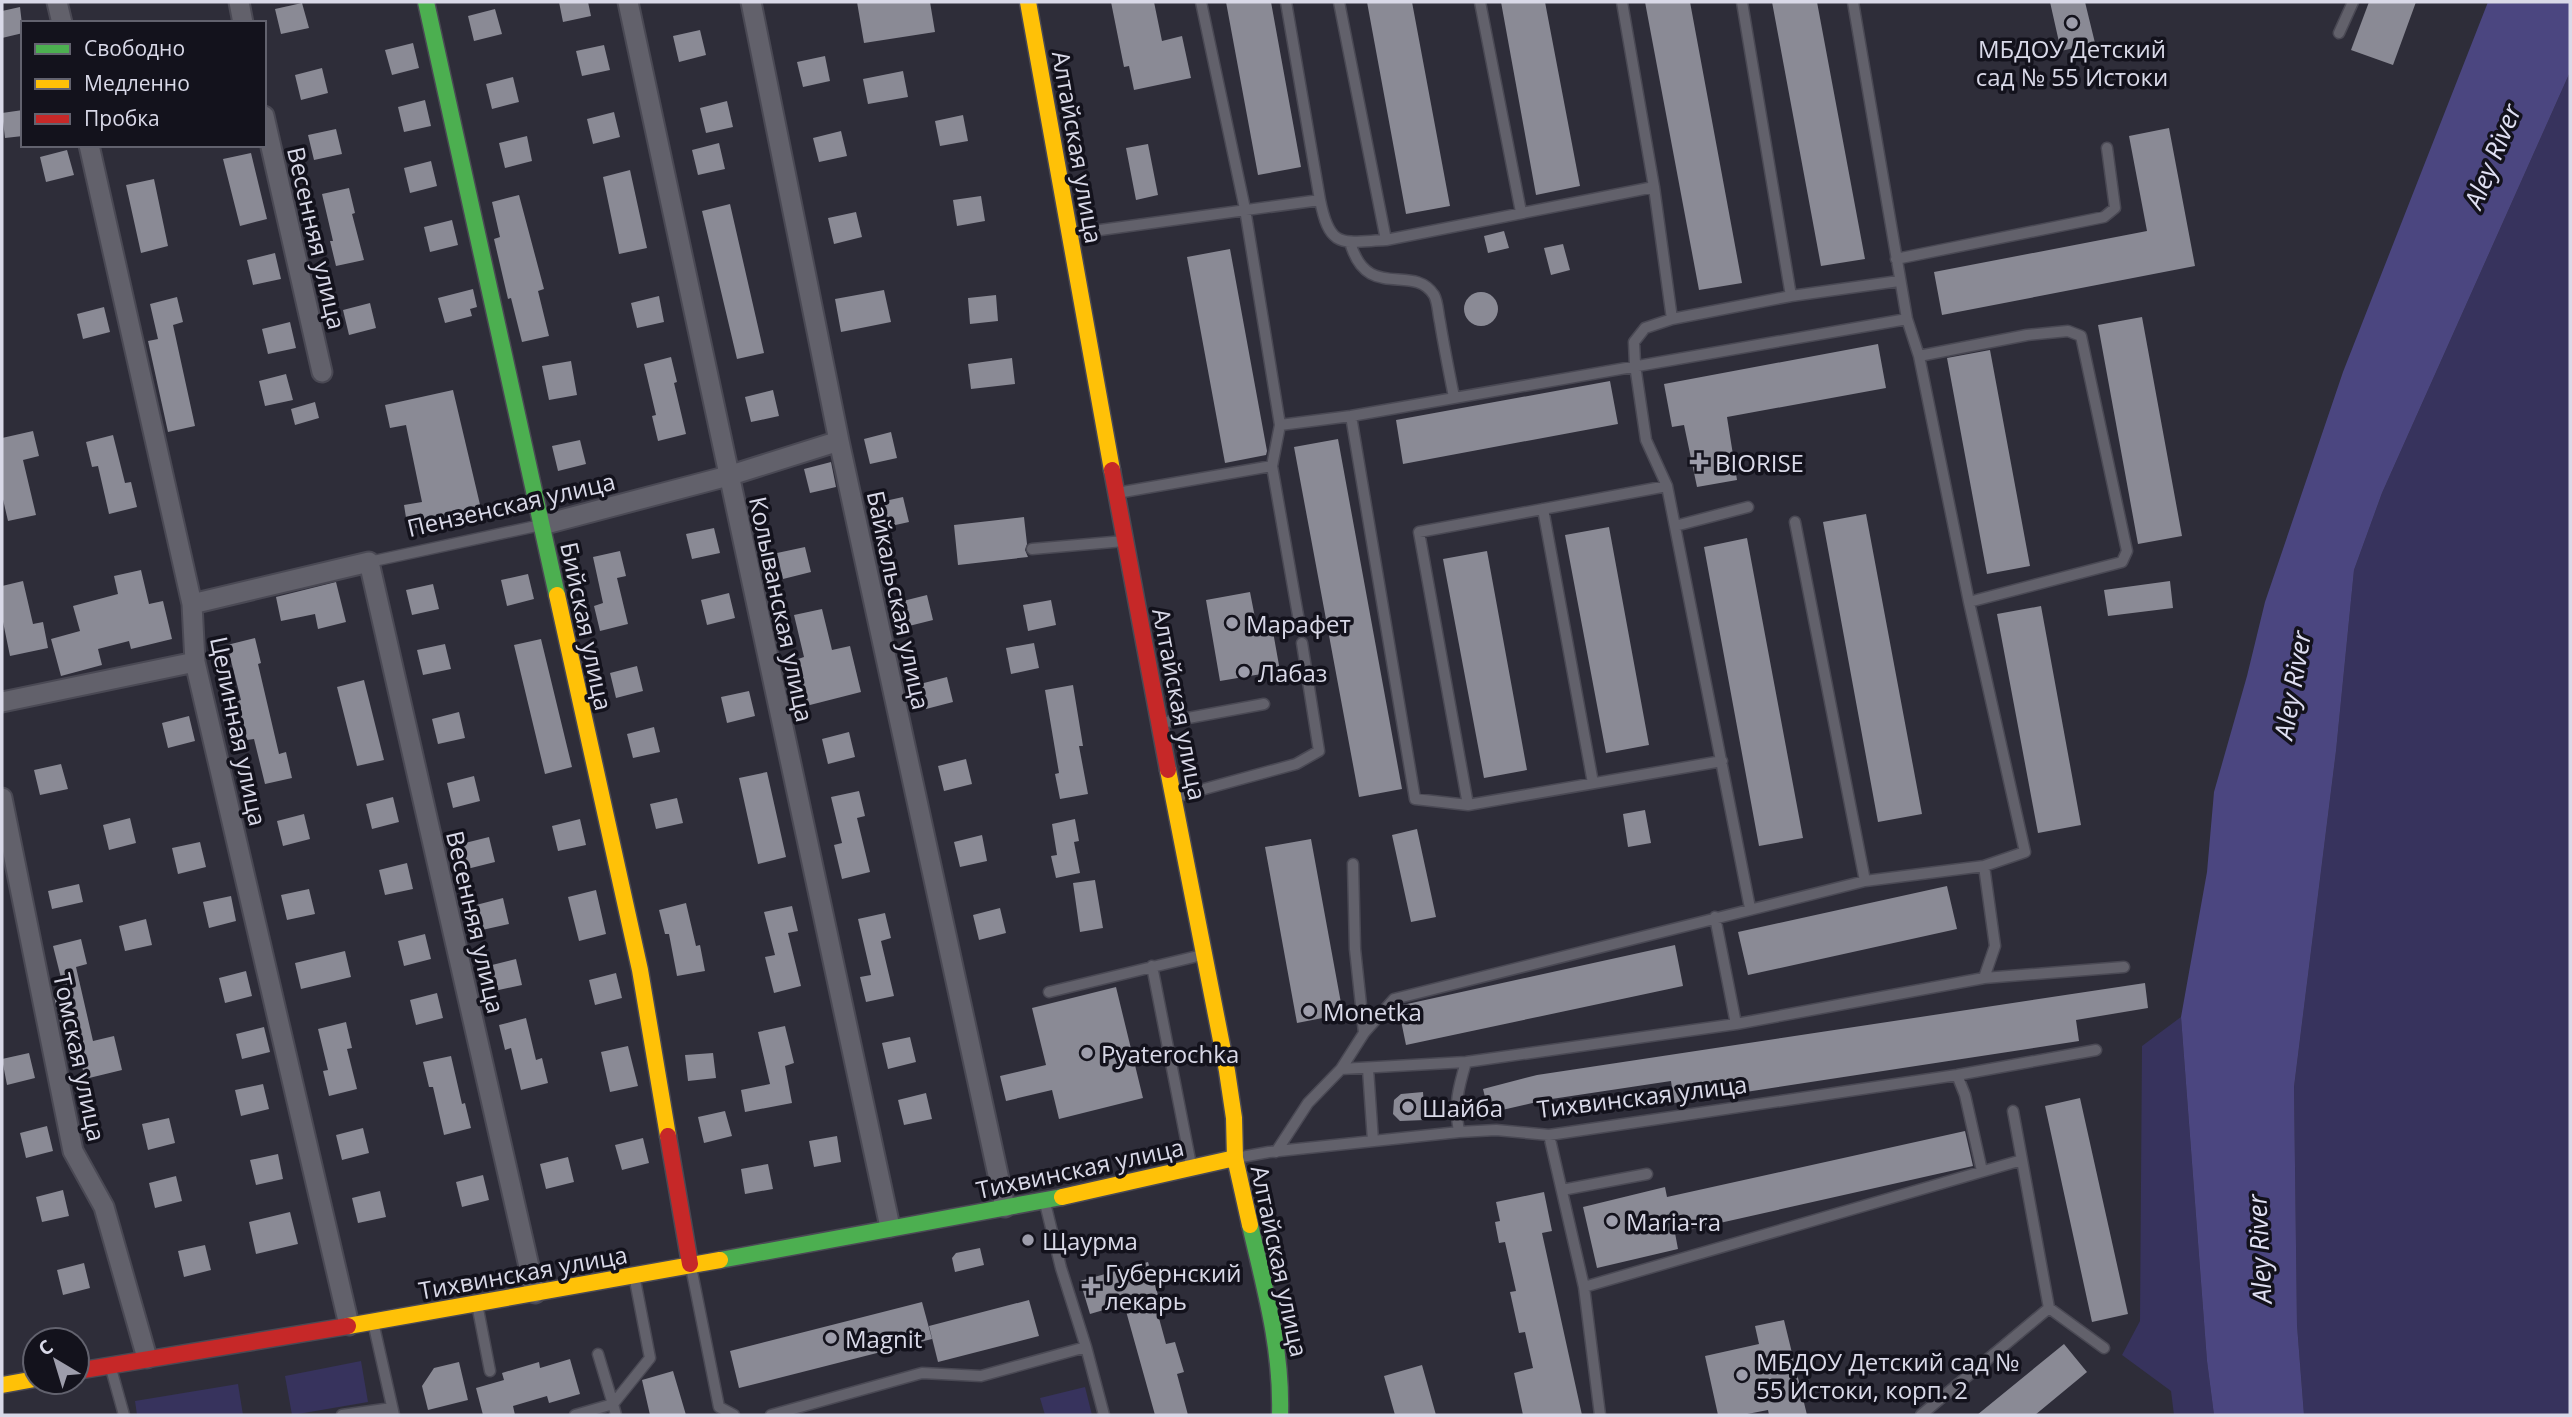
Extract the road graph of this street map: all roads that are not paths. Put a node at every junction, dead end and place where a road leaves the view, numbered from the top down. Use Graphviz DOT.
graph roads {
  1 [pos="57,2"];
  2 [pos="239,2"];
  3 [pos="426,2"];
  4 [pos="628,2"];
  5 [pos="751,2"];
  6 [pos="1028,2"];
  7 [pos="1201,2"];
  8 [pos="1286,2"];
  9 [pos="1339,2"];
  10 [pos="1480,2"];
  11 [pos="1622,2"];
  12 [pos="1742,2"];
  13 [pos="1853,2"];
  14 [pos="2353,2"];
  15 [pos="62,21"];
  16 [pos="243,21"];
  17 [pos="2339,33"];
  18 [pos="266,125"];
  19 [pos="89,147"];
  20 [pos="2107,148"];
  21 [pos="1654,187"];
  22 [pos="1320,200"];
  23 [pos="1245,209"];
  24 [pos="1521,212"];
  25 [pos="1071,234"];
  26 [pos="1386,240"];
  27 [pos="1350,242"];
  28 [pos="1896,260"];
  29 [pos="1899,281"];
  30 [pos="1791,296"];
  31 [pos="1672,319"];
  32 [pos="1907,319"];
  33 [pos="1919,356"];
  34 [pos="1635,365"];
  35 [pos="322,372"];
  36 [pos="1454,397"];
  37 [pos="1351,416"];
  38 [pos="1280,425"];
  39 [pos="839,441"];
  40 [pos="1272,466"];
  41 [pos="728,476"];
  42 [pos="1667,486"];
  43 [pos="1116,493"];
  44 [pos="1748,507"];
  45 [pos="1543,509"];
  46 [pos="1795,522"];
  47 [pos="542,525"];
  48 [pos="1675,526"];
  49 [pos="1125,540"];
  50 [pos="1032,549"];
  51 [pos="369,562"];
  52 [pos="1969,602"];
  53 [pos="192,604"];
  54 [pos="1299,621"];
  55 [pos="1302,643"];
  56 [pos="195,663"];
  57 [pos="2,702"];
  58 [pos="1264,704"];
  59 [pos="1161,723"];
  60 [pos="1722,761"];
  61 [pos="1593,783"];
  62 [pos="1175,797"];
  63 [pos="2,798"];
  64 [pos="1468,805"];
  65 [pos="1353,864"];
  66 [pos="1984,866"];
  67 [pos="1865,881"];
  68 [pos="1750,908"];
  69 [pos="1715,917"];
  70 [pos="1203,955"];
  71 [pos="1152,966"];
  72 [pos="2124,967"];
  73 [pos="1984,978"];
  74 [pos="1049,992"];
  75 [pos="1737,1024"];
  76 [pos="1364,1033"];
  77 [pos="2096,1049"];
  78 [pos="1466,1062"];
  79 [pos="1341,1069"];
  80 [pos="1368,1069"];
  81 [pos="1957,1075"];
  82 [pos="2013,1111"];
  83 [pos="1459,1132"];
  84 [pos="1549,1135"];
  85 [pos="1373,1141"];
  86 [pos="1276,1152"];
  87 [pos="1235,1158"];
  88 [pos="2022,1160"];
  89 [pos="1192,1168"];
  90 [pos="1982,1171"];
  91 [pos="1647,1174"];
  92 [pos="1562,1190"];
  93 [pos="1045,1201"];
  94 [pos="1005,1207"];
  95 [pos="890,1227"];
  96 [pos="690,1264"];
  97 [pos="634,1275"];
  98 [pos="1584,1287"];
  99 [pos="535,1293"];
  100 [pos="477,1303"];
  101 [pos="2049,1308"];
  102 [pos="373,1322"];
  103 [pos="349,1325"];
  104 [pos="1086,1347"];
  105 [pos="2104,1348"];
  106 [pos="598,1354"];
  107 [pos="147,1358"];
  108 [pos="110,1365"];
  109 [pos="91,1368"];
  110 [pos="490,1371"];
  111 [pos="21,1382"];
  112 [pos="2,1385"];
  113 [pos="614,1410"];
  114 [pos="393,1411"];
  115 [pos="124,1415"];
  116 [pos="342,1415"];
  117 [pos="575,1415"];
  118 [pos="734,1415"];
  119 [pos="771,1415"];
  120 [pos="1104,1415"];
  121 [pos="1280,1415"];
  122 [pos="1600,1415"];
  123 [pos="1921,1415"];
  1 -- 15 [label="street"];
  2 -- 16 [label="street"];
  3 -- 47 [label="main road, Бийская улица"];
  4 -- 41 [label="street, Колыванская улица"];
  5 -- 39 [label="street, Байкальская улица"];
  6 -- 25 [label="main road, Алтайская улица"];
  7 -- 23 [label="lane"];
  8 -- 22 [label="lane"];
  9 -- 26 [label="lane"];
  10 -- 24 [label="lane"];
  11 -- 21 [label="lane"];
  12 -- 30 [label="lane"];
  13 -- 28 [label="lane"];
  14 -- 17 [label="lane"];
  18 -- 35 [label="street, Весенняя улица"];
  19 -- 53 [label="street, Целинная улица"];
  20 -- 28 [label="lane"];
  21 -- 24 [label="lane"];
  21 -- 31 [label="lane"];
  22 -- 23 [label="lane"];
  22 -- 27 [label="lane"];
  23 -- 25 [label="lane"];
  23 -- 38 [label="lane"];
  24 -- 26 [label="lane"];
  25 -- 43 [label="main road, Алтайская улица"];
  26 -- 27 [label="lane"];
  27 -- 36 [label="lane"];
  28 -- 29 [label="lane"];
  29 -- 30 [label="lane"];
  29 -- 32 [label="lane"];
  30 -- 31 [label="lane"];
  31 -- 34 [label="lane"];
  32 -- 33 [label="lane"];
  32 -- 34 [label="lane"];
  33 -- 52 [label="lane"];
  33 -- 52 [label="lane"];
  34 -- 36 [label="lane"];
  34 -- 42 [label="lane"];
  36 -- 37 [label="lane"];
  37 -- 38 [label="lane"];
  37 -- 64 [label="lane"];
  38 -- 40 [label="lane"];
  39 -- 41 [label="street, Пензенская улица"];
  39 -- 94 [label="street, Байкальская улица"];
  40 -- 43 [label="lane"];
  40 -- 54 [label="lane"];
  41 -- 47 [label="street, Пензенская улица"];
  41 -- 95 [label="street, Колыванская улица"];
  42 -- 45 [label="lane"];
  42 -- 48 [label="lane"];
  43 -- 49 [label="main road, Алтайская улица"];
  44 -- 48 [label="lane"];
  45 -- 61 [label="lane"];
  45 -- 64 [label="lane"];
  46 -- 67 [label="lane"];
  47 -- 51 [label="lane, Пензенская улица"];
  47 -- 96 [label="main road, Бийская улица"];
  48 -- 60 [label="lane"];
  49 -- 50 [label="lane"];
  49 -- 59 [label="main road, Алтайская улица"];
  51 -- 53 [label="street, Пензенская улица"];
  51 -- 99 [label="street, Весенняя улица"];
  52 -- 66 [label="lane"];
  53 -- 56 [label="street, Целинная улица"];
  55 -- 62 [label="lane"];
  56 -- 57 [label="street"];
  56 -- 103 [label="street, Целинная улица"];
  58 -- 59 [label="lane"];
  59 -- 62 [label="main road, Алтайская улица"];
  60 -- 61 [label="lane"];
  60 -- 68 [label="lane"];
  61 -- 64 [label="lane"];
  62 -- 70 [label="main road, Алтайская улица"];
  63 -- 107 [label="street, Томская улица"];
  65 -- 76 [label="lane"];
  66 -- 67 [label="lane"];
  66 -- 73 [label="lane"];
  67 -- 68 [label="lane"];
  68 -- 69 [label="lane"];
  69 -- 75 [label="lane"];
  69 -- 76 [label="lane"];
  70 -- 71 [label="lane"];
  70 -- 87 [label="main road, Алтайская улица"];
  71 -- 74 [label="lane"];
  71 -- 89 [label="lane"];
  72 -- 73 [label="lane"];
  73 -- 75 [label="lane"];
  75 -- 78 [label="lane"];
  76 -- 79 [label="lane"];
  77 -- 81 [label="lane, Тихвинская улица"];
  78 -- 80 [label="lane"];
  78 -- 83 [label="lane"];
  79 -- 80 [label="lane"];
  79 -- 86 [label="lane"];
  80 -- 85 [label="lane"];
  81 -- 84 [label="lane, Тихвинская улица"];
  81 -- 90 [label="lane"];
  82 -- 88 [label="lane"];
  83 -- 84 [label="lane, Тихвинская улица"];
  83 -- 85 [label="lane, Тихвинская улица"];
  84 -- 92 [label="lane"];
  85 -- 86 [label="lane, Тихвинская улица"];
  86 -- 87 [label="lane, Тихвинская улица"];
  87 -- 89 [label="main road, Тихвинская улица"];
  87 -- 121 [label="main road, Алтайская улица"];
  88 -- 90 [label="lane"];
  88 -- 101 [label="lane"];
  89 -- 93 [label="main road, Тихвинская улица"];
  90 -- 98 [label="lane"];
  91 -- 92 [label="lane"];
  92 -- 98 [label="lane"];
  93 -- 94 [label="main road, Тихвинская улица"];
  93 -- 104 [label="lane"];
  94 -- 95 [label="main road, Тихвинская улица"];
  95 -- 96 [label="main road, Тихвинская улица"];
  96 -- 97 [label="main road, Тихвинская улица"];
  96 -- 118 [label="lane"];
  97 -- 99 [label="main road, Тихвинская улица"];
  97 -- 113 [label="lane"];
  98 -- 122 [label="lane"];
  99 -- 100 [label="main road, Тихвинская улица"];
  100 -- 102 [label="main road, Тихвинская улица"];
  100 -- 110 [label="lane"];
  101 -- 105 [label="lane"];
  101 -- 123 [label="lane"];
  102 -- 103 [label="main road, Тихвинская улица"];
  102 -- 114 [label="lane"];
  103 -- 107 [label="main road, Тихвинская улица"];
  104 -- 119 [label="lane"];
  104 -- 120 [label="lane"];
  106 -- 113 [label="lane"];
  107 -- 108 [label="main road, Тихвинская улица"];
  108 -- 109 [label="main road, Тихвинская улица"];
  108 -- 115 [label="lane"];
  111 -- 112 [label="main road"];
  113 -- 117 [label="lane"];
  114 -- 116 [label="lane"];
}
